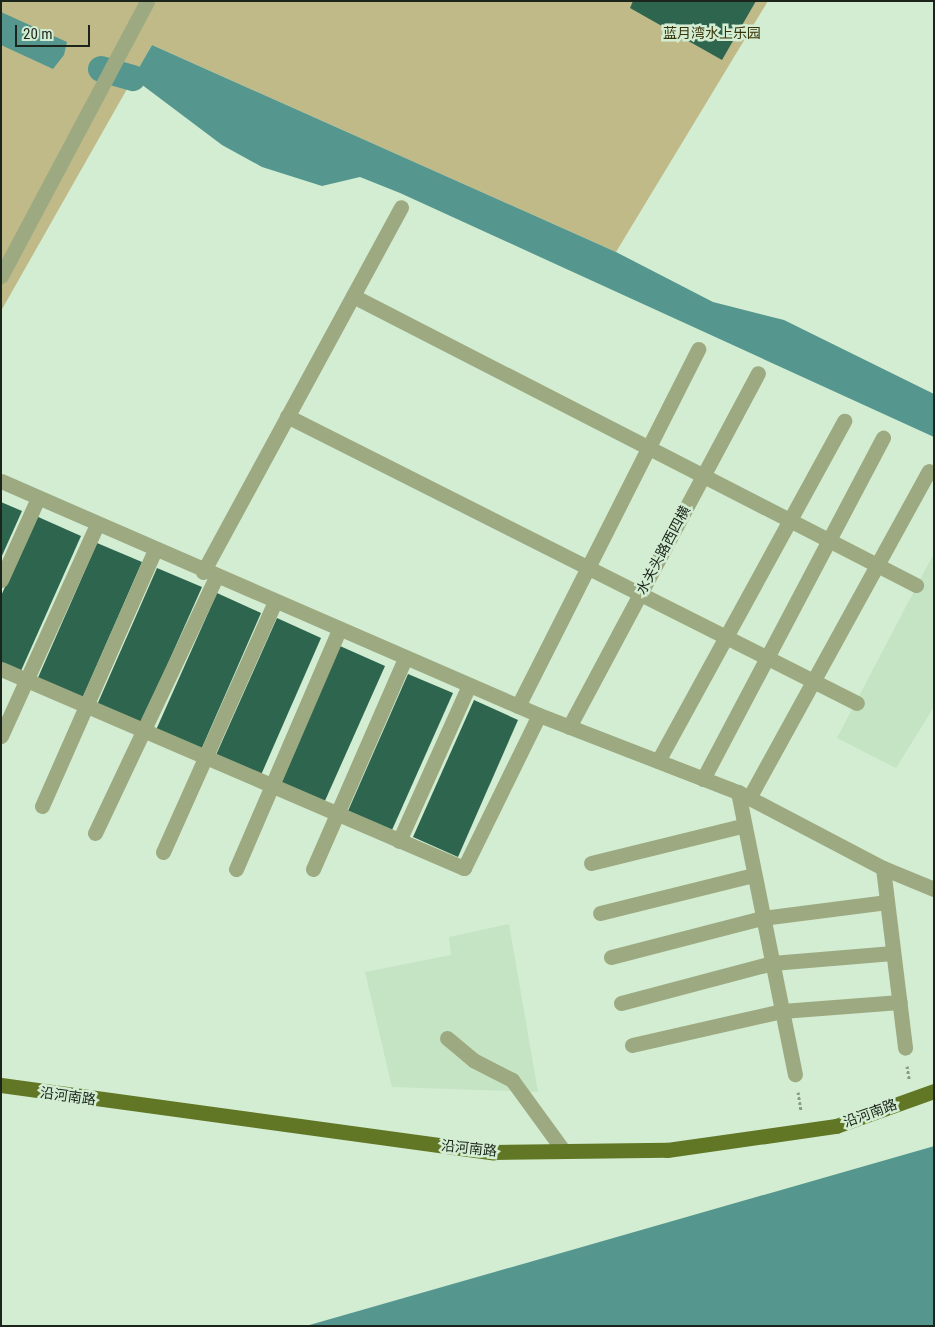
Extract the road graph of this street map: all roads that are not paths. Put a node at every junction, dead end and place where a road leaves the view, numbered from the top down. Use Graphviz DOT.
graph roads {
  1 [pos="147,1"];
  2 [pos="401,207"];
  3 [pos="1,276"];
  4 [pos="353,296"];
  5 [pos="698,349"];
  6 [pos="758,373"];
  7 [pos="287,416"];
  8 [pos="844,421"];
  9 [pos="884,438"];
  10 [pos="648,448"];
  11 [pos="928,471"];
  12 [pos="702,476"];
  13 [pos="1,482"];
  14 [pos="38,498"];
  15 [pos="790,520"];
  16 [pos="97,524"];
  17 [pos="827,539"];
  18 [pos="155,550"];
  19 [pos="877,565"];
  20 [pos="588,568"];
  21 [pos="209,575"];
  22 [pos="1,580"];
  23 [pos="916,585"];
  24 [pos="640,594"];
  25 [pos="275,602"];
  26 [pos="339,630"];
  27 [pos="725,637"];
  28 [pos="766,657"];
  29 [pos="405,658"];
  30 [pos="1,669"];
  31 [pos="26,680"];
  32 [pos="814,681"];
  33 [pos="469,685"];
  34 [pos="857,703"];
  35 [pos="87,706"];
  36 [pos="518,706"];
  37 [pos="539,715"];
  38 [pos="569,727"];
  39 [pos="143,731"];
  40 [pos="1,736"];
  41 [pos="205,758"];
  42 [pos="658,761"];
  43 [pos="703,778"];
  44 [pos="272,786"];
  45 [pos="744,795"];
  46 [pos="42,806"];
  47 [pos="335,813"];
  48 [pos="742,826"];
  49 [pos="95,833"];
  50 [pos="398,840"];
  51 [pos="163,852"];
  52 [pos="591,862"];
  53 [pos="882,868"];
  54 [pos="236,869"];
  55 [pos="313,869"];
  56 [pos="753,875"];
  57 [pos="934,889"];
  58 [pos="887,902"];
  59 [pos="600,913"];
  60 [pos="762,918"];
  61 [pos="893,953"];
  62 [pos="611,957"];
  63 [pos="772,963"];
  64 [pos="621,1002"];
  65 [pos="900,1002"];
  66 [pos="782,1011"];
  67 [pos="447,1038"];
  68 [pos="632,1045"];
  69 [pos="905,1048"];
  70 [pos="795,1074"];
  71 [pos="1,1085"];
  72 [pos="934,1091"];
  73 [pos="563,1150"];
  1 -- 3 [label="street"];
  2 -- 4 [label="street"];
  4 -- 7 [label="street"];
  4 -- 10 [label="street"];
  5 -- 10 [label="street"];
  6 -- 12 [label="street, 水关头路西四横"];
  7 -- 20 [label="street"];
  7 -- 21 [label="street"];
  8 -- 15 [label="street"];
  9 -- 17 [label="street"];
  10 -- 12 [label="street"];
  10 -- 20 [label="street"];
  11 -- 19 [label="street"];
  12 -- 15 [label="street"];
  12 -- 24 [label="street, 水关头路西四横"];
  13 -- 14 [label="street"];
  14 -- 16 [label="street"];
  14 -- 22 [label="street"];
  15 -- 17 [label="street"];
  15 -- 27 [label="street"];
  16 -- 18 [label="street"];
  16 -- 31 [label="street"];
  17 -- 19 [label="street"];
  17 -- 28 [label="street"];
  18 -- 21 [label="street"];
  18 -- 35 [label="street"];
  19 -- 23 [label="street"];
  19 -- 32 [label="street"];
  20 -- 24 [label="street"];
  20 -- 36 [label="street"];
  21 -- 25 [label="street"];
  21 -- 39 [label="street"];
  24 -- 27 [label="street"];
  24 -- 38 [label="street, 水关头路西四横"];
  25 -- 26 [label="street"];
  25 -- 41 [label="street"];
  26 -- 29 [label="street"];
  26 -- 44 [label="street"];
  27 -- 28 [label="street"];
  27 -- 42 [label="street"];
  28 -- 32 [label="street"];
  28 -- 43 [label="street"];
  29 -- 33 [label="street"];
  29 -- 47 [label="street"];
  30 -- 31 [label="street"];
  31 -- 35 [label="street"];
  31 -- 40 [label="street"];
  32 -- 34 [label="street"];
  32 -- 45 [label="street"];
  33 -- 36 [label="street"];
  33 -- 50 [label="street"];
  35 -- 39 [label="street"];
  35 -- 46 [label="street"];
  36 -- 37 [label="street"];
  37 -- 38 [label="street"];
  37 -- 50 [label="street"];
  38 -- 42 [label="street"];
  39 -- 41 [label="street"];
  39 -- 49 [label="street"];
  41 -- 44 [label="street"];
  41 -- 51 [label="street"];
  42 -- 43 [label="street"];
  43 -- 45 [label="street"];
  44 -- 47 [label="street"];
  44 -- 54 [label="street"];
  45 -- 48 [label="street"];
  45 -- 53 [label="street"];
  47 -- 50 [label="street"];
  47 -- 55 [label="street"];
  48 -- 52 [label="street"];
  48 -- 56 [label="street"];
  53 -- 57 [label="street"];
  53 -- 58 [label="street"];
  56 -- 59 [label="street"];
  56 -- 60 [label="street"];
  58 -- 60 [label="street"];
  58 -- 61 [label="street"];
  60 -- 62 [label="street"];
  60 -- 63 [label="street"];
  61 -- 63 [label="street"];
  61 -- 65 [label="street"];
  63 -- 64 [label="street"];
  63 -- 66 [label="street"];
  65 -- 66 [label="street"];
  65 -- 69 [label="street"];
  66 -- 68 [label="street"];
  66 -- 70 [label="street"];
  67 -- 73 [label="street"];
  71 -- 73 [label="main road, 沿河南路"];
  72 -- 73 [label="main road, 沿河南路"];
}
